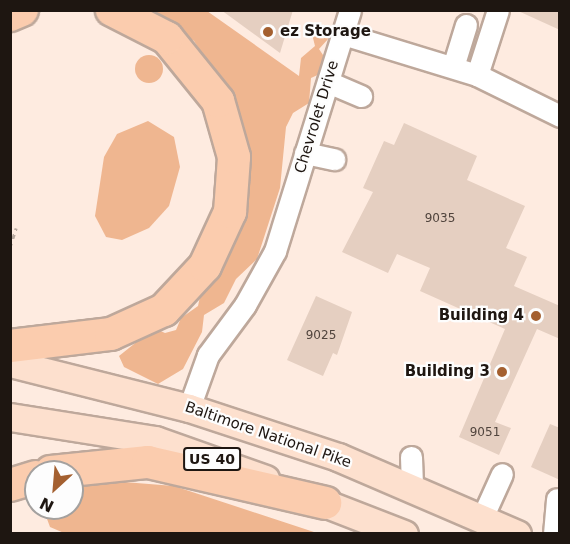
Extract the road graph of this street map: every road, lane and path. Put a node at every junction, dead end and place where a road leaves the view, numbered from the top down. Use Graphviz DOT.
graph roads {
  1 [pos="22,10"];
  2 [pos="112,10"];
  3 [pos="350,10"];
  4 [pos="498,10"];
  5 [pos="10,15"];
  6 [pos="466,25"];
  7 [pos="343,34"];
  8 [pos="453,67"];
  9 [pos="477,75"];
  10 [pos="328,82"];
  11 [pos="361,96"];
  12 [pos="560,116"];
  13 [pos="305,153"];
  14 [pos="334,159"];
  15 [pos="16,228"];
  16 [pos="10,247"];
  17 [pos="10,346"];
  18 [pos="10,363"];
  19 [pos="189,408"];
  20 [pos="10,417"];
  21 [pos="411,457"];
  22 [pos="84,464"];
  23 [pos="502,474"];
  24 [pos="412,487"];
  25 [pos="557,499"];
  26 [pos="325,503"];
  27 [pos="482,518"];
  28 [pos="403,533"];
  29 [pos="517,534"];
  30 [pos="554,534"];
  1 -- 5 [label="highway"];
  2 -- 17 [label="highway"];
  3 -- 7 [label="street, Chevrolet Drive"];
  4 -- 9 [label="street"];
  6 -- 8 [label="street"];
  7 -- 8 [label="street"];
  7 -- 10 [label="street, Chevrolet Drive"];
  8 -- 9 [label="street"];
  9 -- 12 [label="street"];
  10 -- 11 [label="street"];
  10 -- 13 [label="street, Chevrolet Drive"];
  13 -- 14 [label="street"];
  13 -- 19 [label="street, Chevrolet Drive"];
  15 -- 16 [label="path"];
  18 -- 19 [label="main road, Baltimore National Pike / US 40"];
  19 -- 24 [label="main road, Baltimore National Pike / US 40"];
  20 -- 26 [label="main road, US 40"];
  21 -- 24 [label="street"];
  22 -- 26 [label="highway"];
  23 -- 27 [label="street"];
  24 -- 27 [label="main road, Baltimore National Pike / US 40"];
  25 -- 30 [label="street"];
  26 -- 28 [label="main road, US 40"];
  27 -- 29 [label="main road, Baltimore National Pike / US 40"];
}
